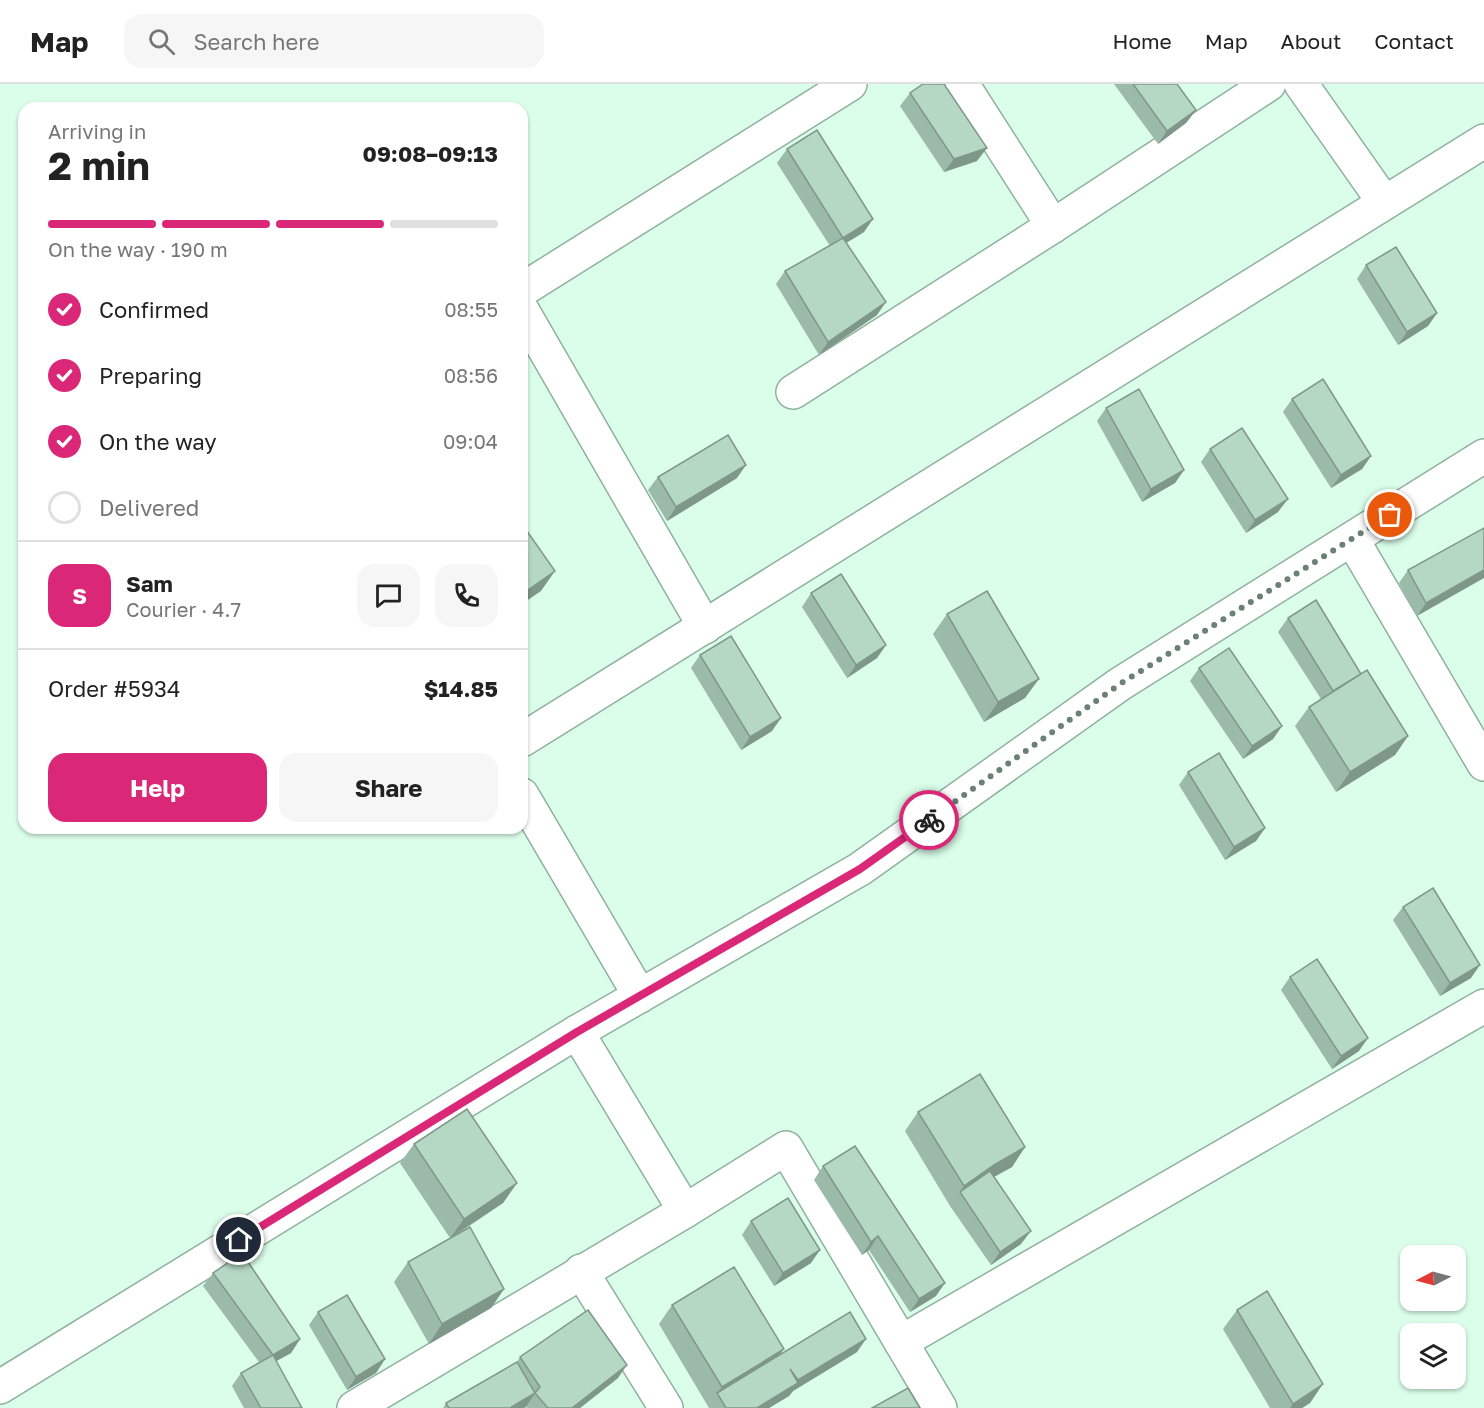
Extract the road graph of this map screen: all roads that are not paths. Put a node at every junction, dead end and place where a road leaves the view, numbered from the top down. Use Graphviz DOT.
graph roads {
  1 [pos="850,84"];
  2 [pos="962,84"];
  3 [pos="1269,84"];
  4 [pos="1301,84"];
  5 [pos="1484,141"];
  6 [pos="1384,202"];
  7 [pos="1053,226"];
  8 [pos="528,286"];
  9 [pos="528,320"];
  10 [pos="793,392"];
  11 [pos="1484,456"];
  12 [pos="1352,539"];
  13 [pos="705,627"];
  14 [pos="528,736"];
  15 [pos="1484,764"];
  16 [pos="528,805"];
  17 [pos="640,996"];
  18 [pos="1484,1006"];
  19 [pos="577,1032"];
  20 [pos="685,1210"];
  21 [pos="581,1271"];
  22 [pos="901,1342"];
  23 [pos="0,1387"];
  24 [pos="394,1398"];
  25 [pos="354,1408"];
  26 [pos="666,1408"];
  27 [pos="940,1408"];
  1 -- 8 [label="street"];
  2 -- 7 [label="street"];
  3 -- 7 [label="street"];
  4 -- 6 [label="street"];
  5 -- 6 [label="street"];
  6 -- 13 [label="street"];
  7 -- 10 [label="street"];
  9 -- 13 [label="street"];
  11 -- 12 [label="street"];
  12 -- 15 [label="street"];
  12 -- 17 [label="street"];
  13 -- 14 [label="street"];
  16 -- 17 [label="street"];
  17 -- 19 [label="street"];
  18 -- 22 [label="street"];
  19 -- 20 [label="street"];
  19 -- 23 [label="street"];
  20 -- 21 [label="street"];
  20 -- 22 [label="street"];
  21 -- 24 [label="street"];
  21 -- 26 [label="street"];
  22 -- 27 [label="street"];
  24 -- 25 [label="street"];
}
